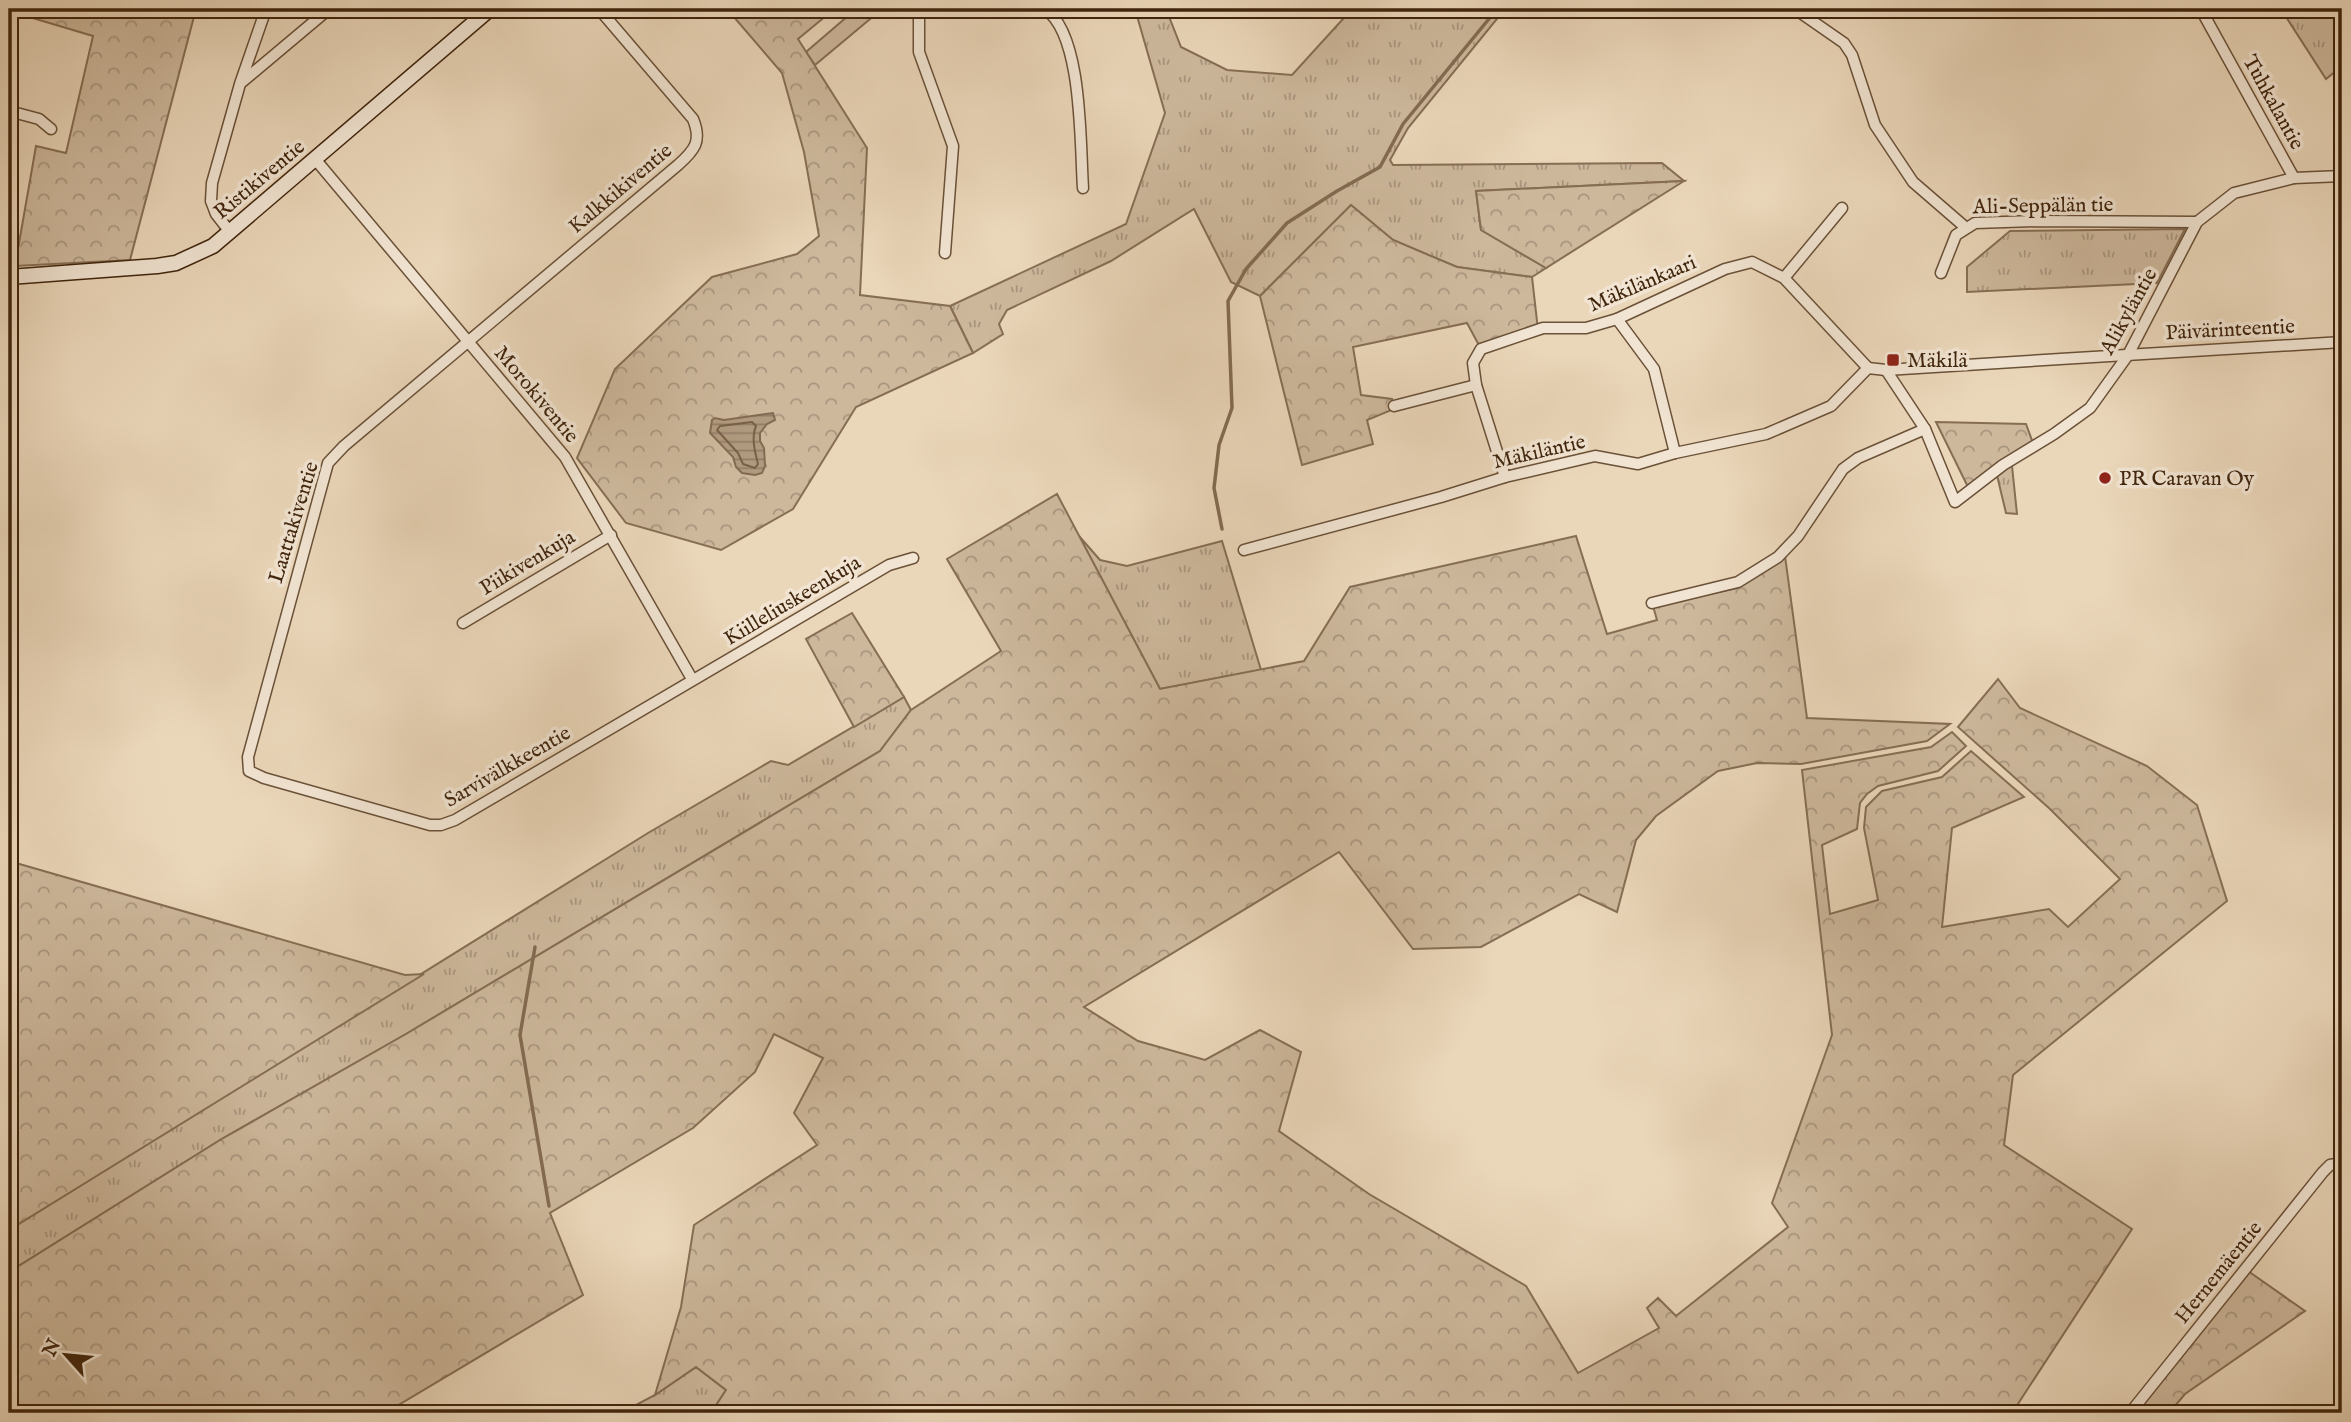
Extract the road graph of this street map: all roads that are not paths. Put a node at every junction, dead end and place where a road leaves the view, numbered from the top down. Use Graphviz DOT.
graph roads {
  1 [pos="266,9"];
  2 [pos="329,9"];
  3 [pos="490,9"];
  4 [pos="599,9"];
  5 [pos="957,9"];
  6 [pos="1045,9"];
  7 [pos="1794,9"];
  8 [pos="2198,9"];
  9 [pos="919,10"];
  10 [pos="240,84"];
  11 [pos="9,111"];
  12 [pos="51,129"];
  13 [pos="316,159"];
  14 [pos="2342,176"];
  15 [pos="2294,178"];
  16 [pos="1083,188"];
  17 [pos="1842,208"];
  18 [pos="2197,222"];
  19 [pos="1965,227"];
  20 [pos="230,232"];
  21 [pos="945,253"];
  22 [pos="1941,273"];
  23 [pos="9,276"];
  24 [pos="1784,278"];
  25 [pos="1617,319"];
  26 [pos="468,341"];
  27 [pos="2342,342"];
  28 [pos="2128,355"];
  29 [pos="1868,368"];
  30 [pos="1886,370"];
  31 [pos="1476,385"];
  32 [pos="1394,405"];
  33 [pos="1925,429"];
  34 [pos="1675,453"];
  35 [pos="1505,477"];
  36 [pos="611,535"];
  37 [pos="1244,550"];
  38 [pos="913,558"];
  39 [pos="1652,603"];
  40 [pos="463,623"];
  41 [pos="692,679"];
  42 [pos="249,771"];
  43 [pos="2342,1163"];
  44 [pos="2130,1413"];
  1 -- 10 [label="street"];
  2 -- 10 [label="street"];
  3 -- 13 [label="street, Ristikiventie"];
  4 -- 26 [label="street, Kalkkikiventie"];
  5 -- 9 [label="street"];
  6 -- 16 [label="street"];
  7 -- 19 [label="street, Ali-Seppälän tie"];
  8 -- 15 [label="street, Tuhkalantie"];
  9 -- 21 [label="street"];
  10 -- 20 [label="street"];
  11 -- 12 [label="street"];
  13 -- 20 [label="street, Ristikiventie"];
  13 -- 26 [label="street, Morokiventie"];
  14 -- 15 [label="street, Alikyläntie"];
  15 -- 18 [label="street, Alikyläntie"];
  17 -- 24 [label="street"];
  18 -- 19 [label="street, Ali-Seppälän tie"];
  18 -- 28 [label="street, Alikyläntie"];
  19 -- 22 [label="street"];
  20 -- 23 [label="street, Ristikiventie"];
  24 -- 25 [label="street, Mäkilänkaari"];
  24 -- 29 [label="street, Mäkilänkaari"];
  25 -- 31 [label="street, Mäkilänkaari"];
  25 -- 34 [label="street"];
  26 -- 36 [label="street, Morokiventie"];
  26 -- 42 [label="street, Laattakiventie"];
  27 -- 28 [label="street, Päivärinteentie"];
  28 -- 30 [label="street, Päivärinteentie"];
  28 -- 33 [label="street, Alikyläntie"];
  29 -- 30 [label="street, Päivärinteentie"];
  29 -- 34 [label="street, Mäkiläntie"];
  30 -- 33 [label="street"];
  31 -- 32 [label="street"];
  31 -- 35 [label="street, Mäkilänkaari"];
  33 -- 39 [label="street"];
  34 -- 35 [label="street, Mäkiläntie"];
  35 -- 37 [label="street, Mäkiläntie"];
  36 -- 40 [label="street, Piikivenkuja"];
  36 -- 41 [label="street, Morokiventie"];
  38 -- 41 [label="street, Kiilleliuskeenkuja"];
  41 -- 42 [label="street, Sarvivälkkeentie"];
  43 -- 44 [label="street, Hernemäentie"];
}
